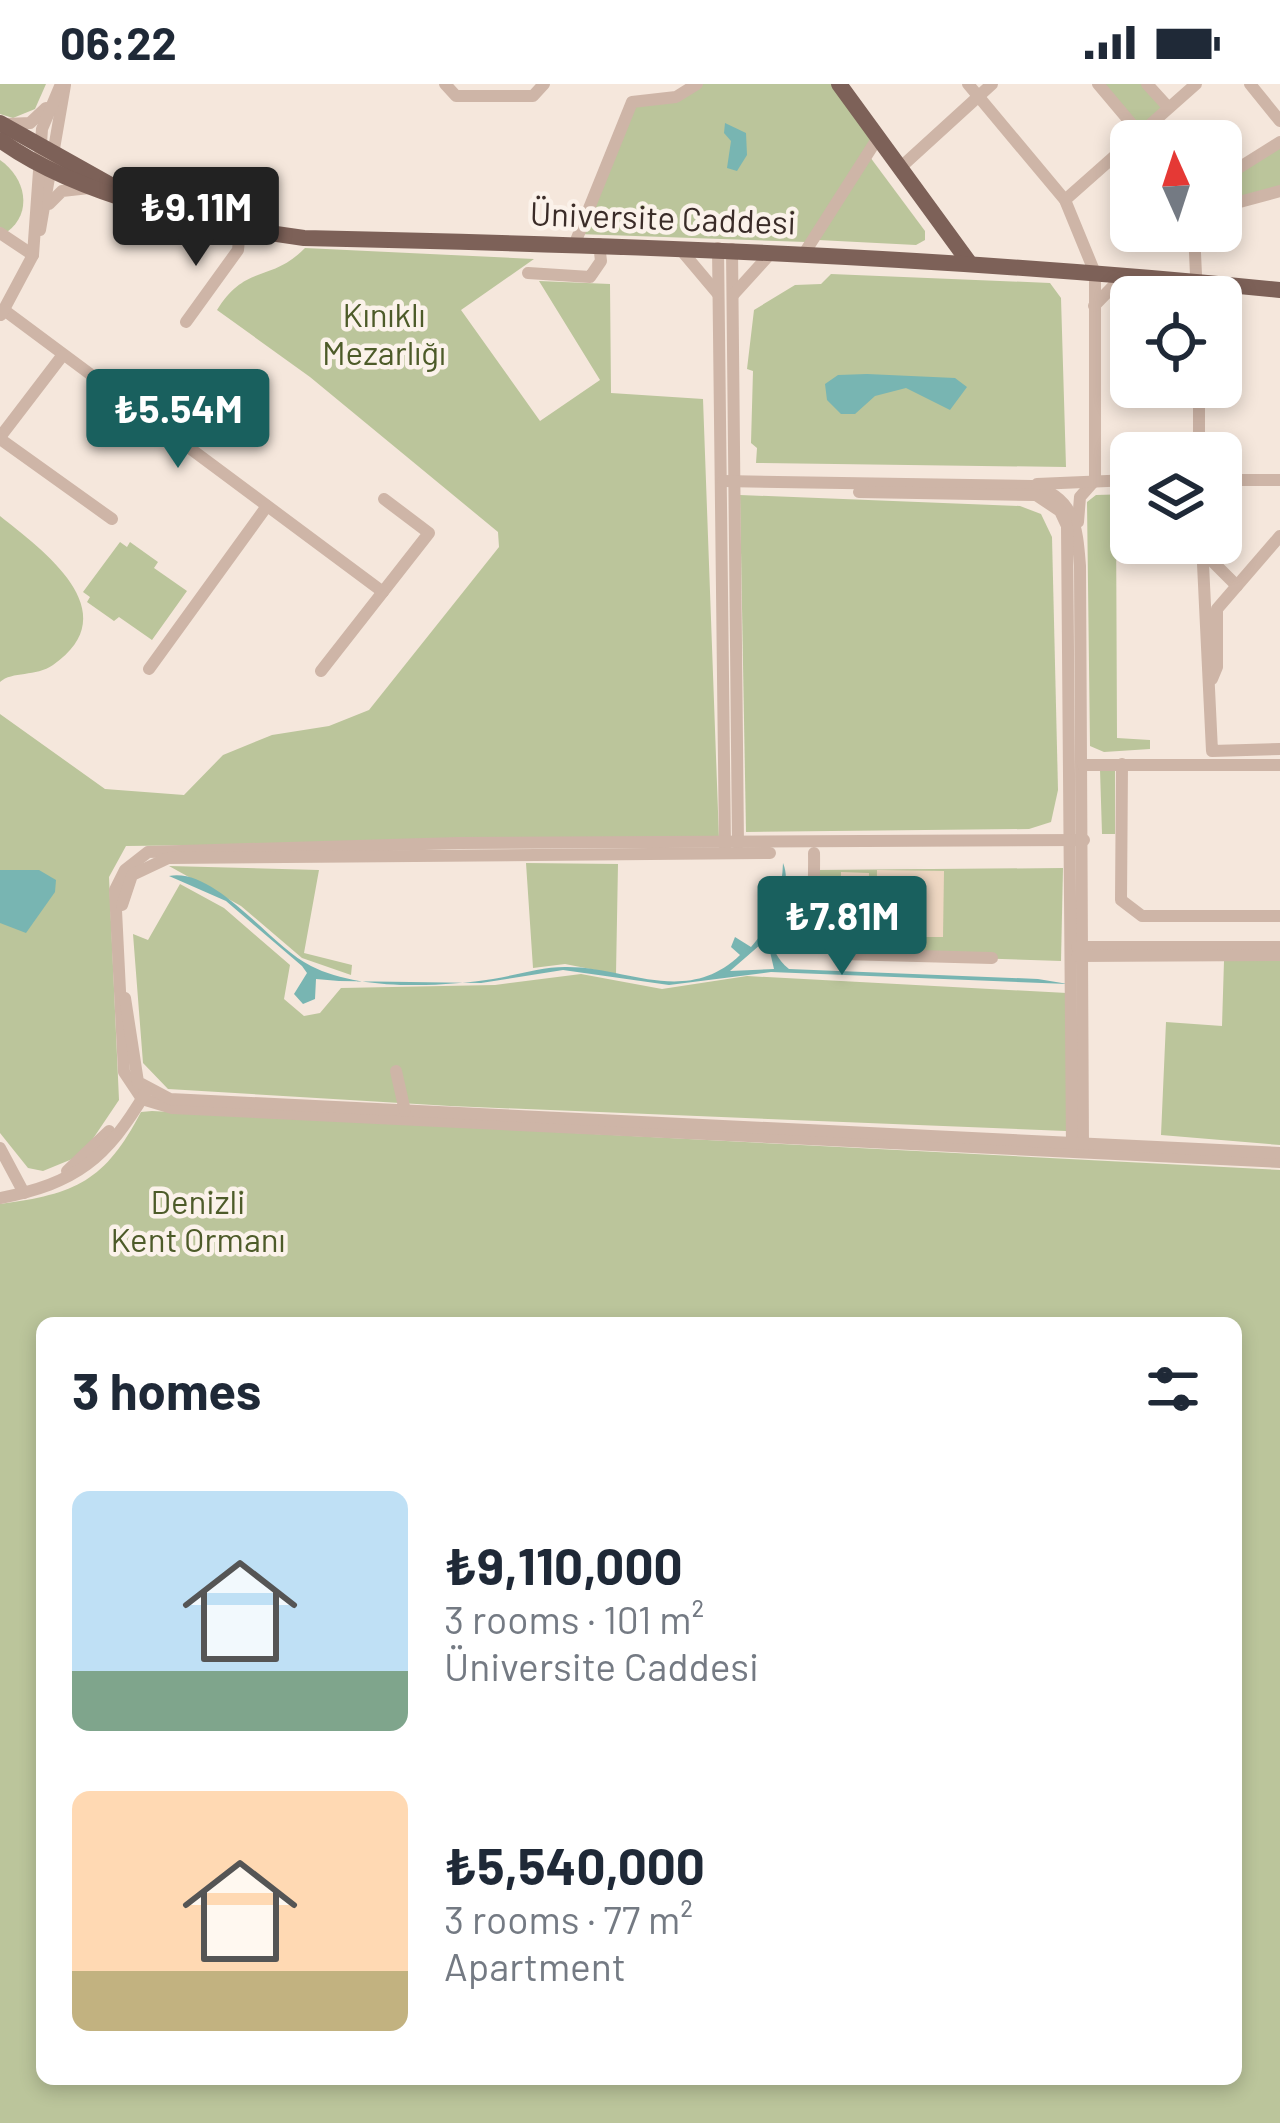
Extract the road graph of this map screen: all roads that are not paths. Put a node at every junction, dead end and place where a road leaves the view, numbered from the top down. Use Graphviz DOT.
graph roads {
  1 [pos="63,84"];
  2 [pos="445,84"];
  3 [pos="544,84"];
  4 [pos="697,84"];
  5 [pos="839,84"];
  6 [pos="968,84"];
  7 [pos="992,84"];
  8 [pos="1099,84"];
  9 [pos="1147,84"];
  10 [pos="1196,84"];
  11 [pos="1250,84"];
  12 [pos="979,96"];
  13 [pos="50,102"];
  14 [pos="1168,107"];
  15 [pos="60,114"];
  16 [pos="1129,120"];
  17 [pos="1157,120"];
  18 [pos="1280,121"];
  19 [pos="0,122"];
  20 [pos="879,136"];
  21 [pos="0,140"];
  22 [pos="1280,142"];
  23 [pos="48,147"];
  24 [pos="1110,163"];
  25 [pos="80,165"];
  26 [pos="1242,165"];
  27 [pos="901,167"];
  28 [pos="45,169"];
  29 [pos="93,188"];
  30 [pos="1280,191"];
  31 [pos="126,196"];
  32 [pos="1065,200"];
  33 [pos="1242,201"];
  34 [pos="46,210"];
  35 [pos="240,229"];
  36 [pos="0,233"];
  37 [pos="575,243"];
  38 [pos="599,244"];
  39 [pos="675,246"];
  40 [pos="725,249"];
  41 [pos="776,251"];
  42 [pos="805,252"];
  43 [pos="33,255"];
  44 [pos="968,261"];
  45 [pos="1064,270"];
  46 [pos="528,273"];
  47 [pos="1095,273"];
  48 [pos="1123,276"];
  49 [pos="1110,290"];
  50 [pos="1242,290"];
  51 [pos="1280,290"];
  52 [pos="726,296"];
  53 [pos="1094,307"];
  54 [pos="2,313"];
  55 [pos="186,322"];
  56 [pos="62,356"];
  57 [pos="0,438"];
  58 [pos="1094,480"];
  59 [pos="1110,480"];
  60 [pos="1242,480"];
  61 [pos="1280,480"];
  62 [pos="728,485"];
  63 [pos="1031,486"];
  64 [pos="384,499"];
  65 [pos="267,506"];
  66 [pos="112,519"];
  67 [pos="1077,526"];
  68 [pos="1280,536"];
  69 [pos="1203,564"];
  70 [pos="1218,564"];
  71 [pos="1237,586"];
  72 [pos="383,592"];
  73 [pos="149,669"];
  74 [pos="321,671"];
  75 [pos="1212,680"];
  76 [pos="1280,749"];
  77 [pos="1122,764"];
  78 [pos="1083,765"];
  79 [pos="1280,765"];
  80 [pos="1079,844"];
  81 [pos="731,846"];
  82 [pos="814,853"];
  83 [pos="1280,916"];
  84 [pos="1079,951"];
  85 [pos="1280,951"];
  86 [pos="992,958"];
  87 [pos="396,1070"];
  88 [pos="141,1092"];
  89 [pos="405,1111"];
  90 [pos="0,1148"];
  91 [pos="1078,1149"];
  92 [pos="1280,1153"];
  93 [pos="0,1161"];
  94 [pos="1280,1162"];
  95 [pos="12,1191"];
  1 -- 13 [label="street"];
  1 -- 15 [label="street"];
  2 -- 3 [label="street"];
  4 -- 37 [label="street"];
  5 -- 20 [label="main road"];
  6 -- 12 [label="street"];
  7 -- 12 [label="street"];
  8 -- 16 [label="street"];
  9 -- 14 [label="street"];
  10 -- 14 [label="street"];
  11 -- 18 [label="street"];
  12 -- 27 [label="street"];
  12 -- 32 [label="street"];
  13 -- 19 [label="street"];
  13 -- 23 [label="street"];
  14 -- 17 [label="street"];
  15 -- 23 [label="street"];
  15 -- 25 [label="street"];
  19 -- 23 [label="main road"];
  20 -- 27 [label="main road"];
  20 -- 42 [label="street"];
  21 -- 28 [label="main road, Üniversite Caddesi"];
  22 -- 26 [label="street"];
  23 -- 25 [label="main road"];
  23 -- 28 [label="street"];
  24 -- 32 [label="street"];
  25 -- 31 [label="main road"];
  27 -- 44 [label="main road"];
  28 -- 29 [label="main road, Üniversite Caddesi"];
  28 -- 34 [label="street"];
  28 -- 43 [label="street"];
  29 -- 31 [label="main road, Üniversite Caddesi"];
  29 -- 34 [label="street"];
  30 -- 33 [label="street"];
  31 -- 35 [label="main road, Üniversite Caddesi"];
  32 -- 47 [label="street"];
  34 -- 43 [label="street"];
  35 -- 37 [label="main road, Üniversite Caddesi"];
  35 -- 55 [label="street"];
  36 -- 43 [label="street"];
  37 -- 38 [label="main road, Üniversite Caddesi"];
  38 -- 39 [label="main road, Üniversite Caddesi"];
  38 -- 46 [label="street"];
  39 -- 40 [label="main road, Üniversite Caddesi"];
  39 -- 52 [label="street"];
  40 -- 41 [label="main road, Üniversite Caddesi"];
  40 -- 52 [label="street"];
  41 -- 42 [label="main road, Üniversite Caddesi"];
  41 -- 52 [label="street"];
  42 -- 44 [label="main road, Üniversite Caddesi"];
  43 -- 54 [label="street"];
  44 -- 45 [label="main road, Üniversite Caddesi"];
  45 -- 47 [label="main road, Üniversite Caddesi"];
  45 -- 53 [label="street"];
  47 -- 48 [label="main road, Üniversite Caddesi"];
  47 -- 53 [label="street"];
  49 -- 53 [label="street"];
  50 -- 51 [label="main road, Üniversite Caddesi"];
  52 -- 62 [label="street"];
  53 -- 58 [label="street"];
  54 -- 56 [label="street"];
  56 -- 57 [label="street"];
  56 -- 65 [label="street"];
  57 -- 66 [label="street"];
  58 -- 59 [label="street"];
  58 -- 63 [label="street"];
  58 -- 67 [label="street"];
  60 -- 61 [label="street"];
  62 -- 67 [label="street"];
  62 -- 80 [label="street"];
  62 -- 81 [label="street"];
  64 -- 72 [label="street"];
  65 -- 72 [label="street"];
  65 -- 73 [label="street"];
  67 -- 78 [label="street"];
  68 -- 71 [label="street"];
  69 -- 75 [label="street"];
  70 -- 71 [label="street"];
  71 -- 75 [label="street"];
  72 -- 74 [label="street"];
  75 -- 76 [label="street"];
  77 -- 78 [label="street"];
  77 -- 79 [label="street"];
  77 -- 83 [label="street"];
  78 -- 80 [label="street"];
  80 -- 81 [label="street"];
  80 -- 82 [label="street"];
  80 -- 84 [label="street"];
  81 -- 82 [label="street"];
  81 -- 88 [label="street"];
  82 -- 86 [label="street"];
  84 -- 85 [label="street"];
  84 -- 91 [label="street"];
  87 -- 89 [label="street"];
  88 -- 89 [label="street"];
  88 -- 91 [label="street"];
  88 -- 95 [label="street"];
  89 -- 91 [label="street"];
  90 -- 95 [label="street"];
  91 -- 92 [label="street"];
  91 -- 94 [label="street"];
  93 -- 95 [label="street"];
}
